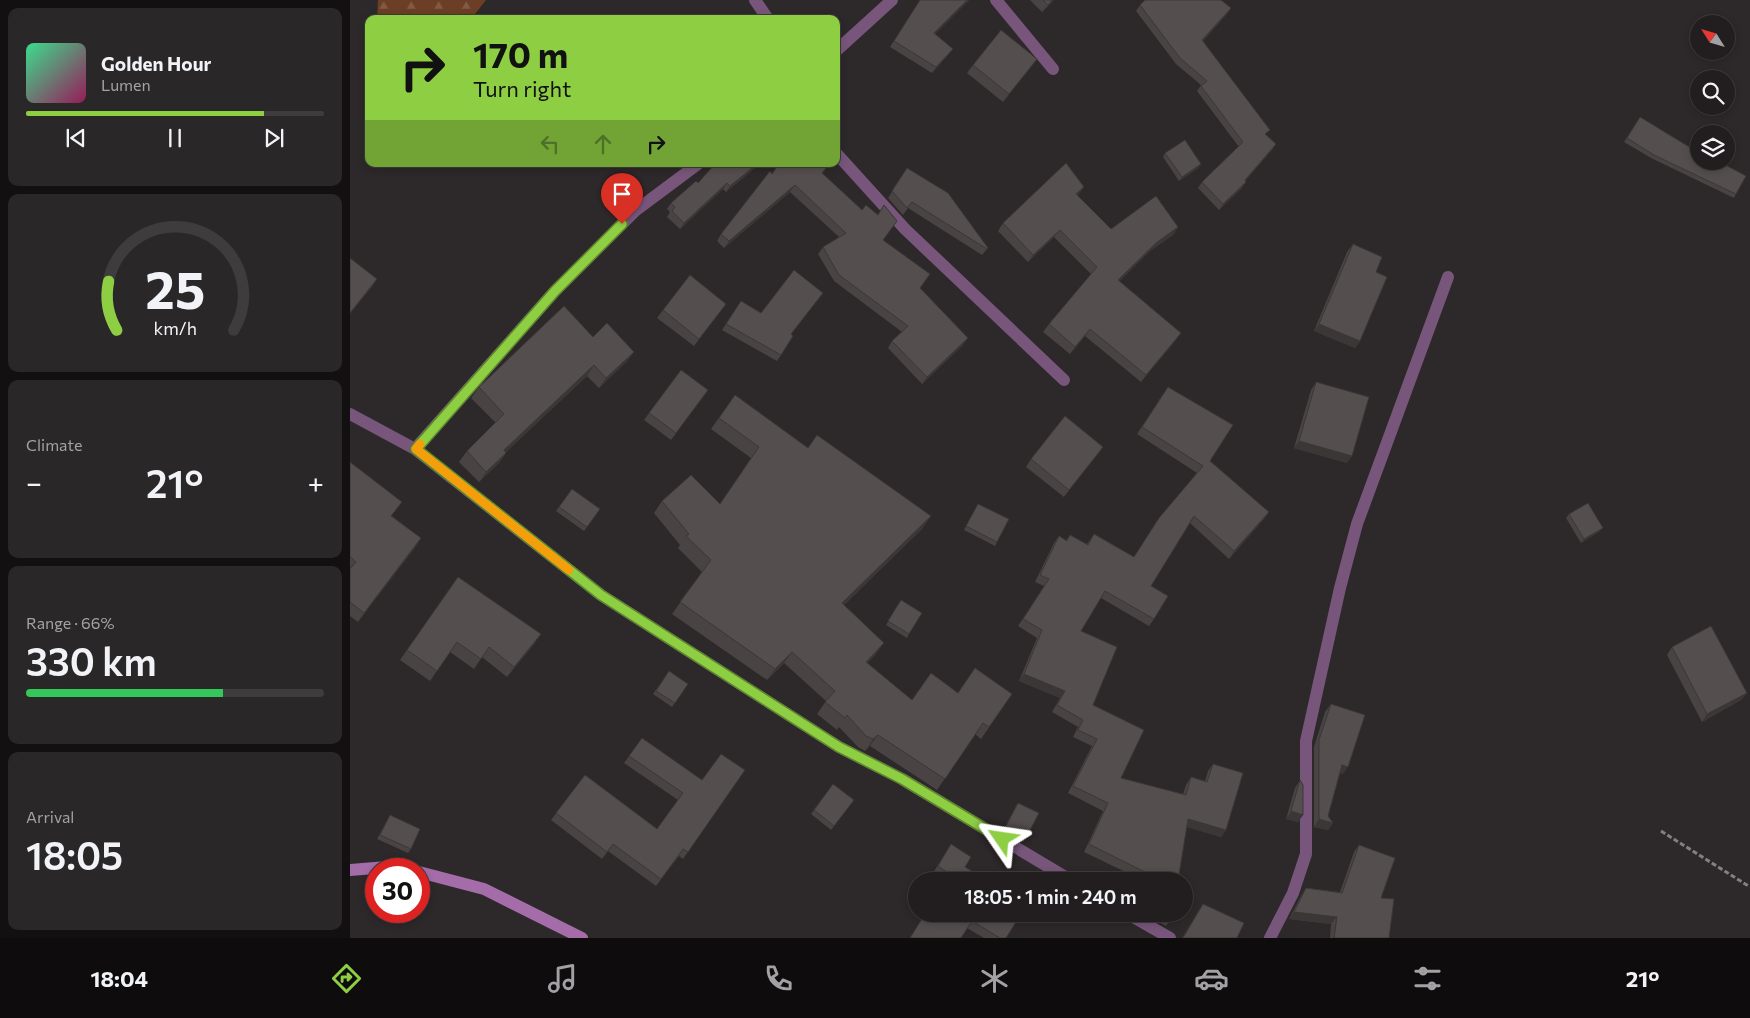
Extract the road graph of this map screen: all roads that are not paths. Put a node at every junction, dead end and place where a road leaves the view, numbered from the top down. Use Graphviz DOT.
graph roads {
  1 [pos="755,0"];
  2 [pos="892,0"];
  3 [pos="996,0"];
  4 [pos="765,15"];
  5 [pos="840,47"];
  6 [pos="1053,69"];
  7 [pos="840,157"];
  8 [pos="694,167"];
  9 [pos="1448,277"];
  10 [pos="1064,380"];
  11 [pos="350,414"];
  12 [pos="416,449"];
  13 [pos="365,868"];
  14 [pos="350,870"];
  15 [pos="1057,872"];
  16 [pos="430,875"];
  17 [pos="1142,922"];
  18 [pos="582,938"];
  19 [pos="1170,938"];
  20 [pos="1270,938"];
  1 -- 4 [label="street"];
  2 -- 5 [label="street"];
  3 -- 6 [label="street"];
  7 -- 10 [label="street"];
  8 -- 12 [label="street"];
  9 -- 20 [label="street"];
  11 -- 12 [label="street"];
  12 -- 15 [label="street"];
  13 -- 14 [label="main road"];
  16 -- 18 [label="main road"];
  17 -- 19 [label="street"];
}
